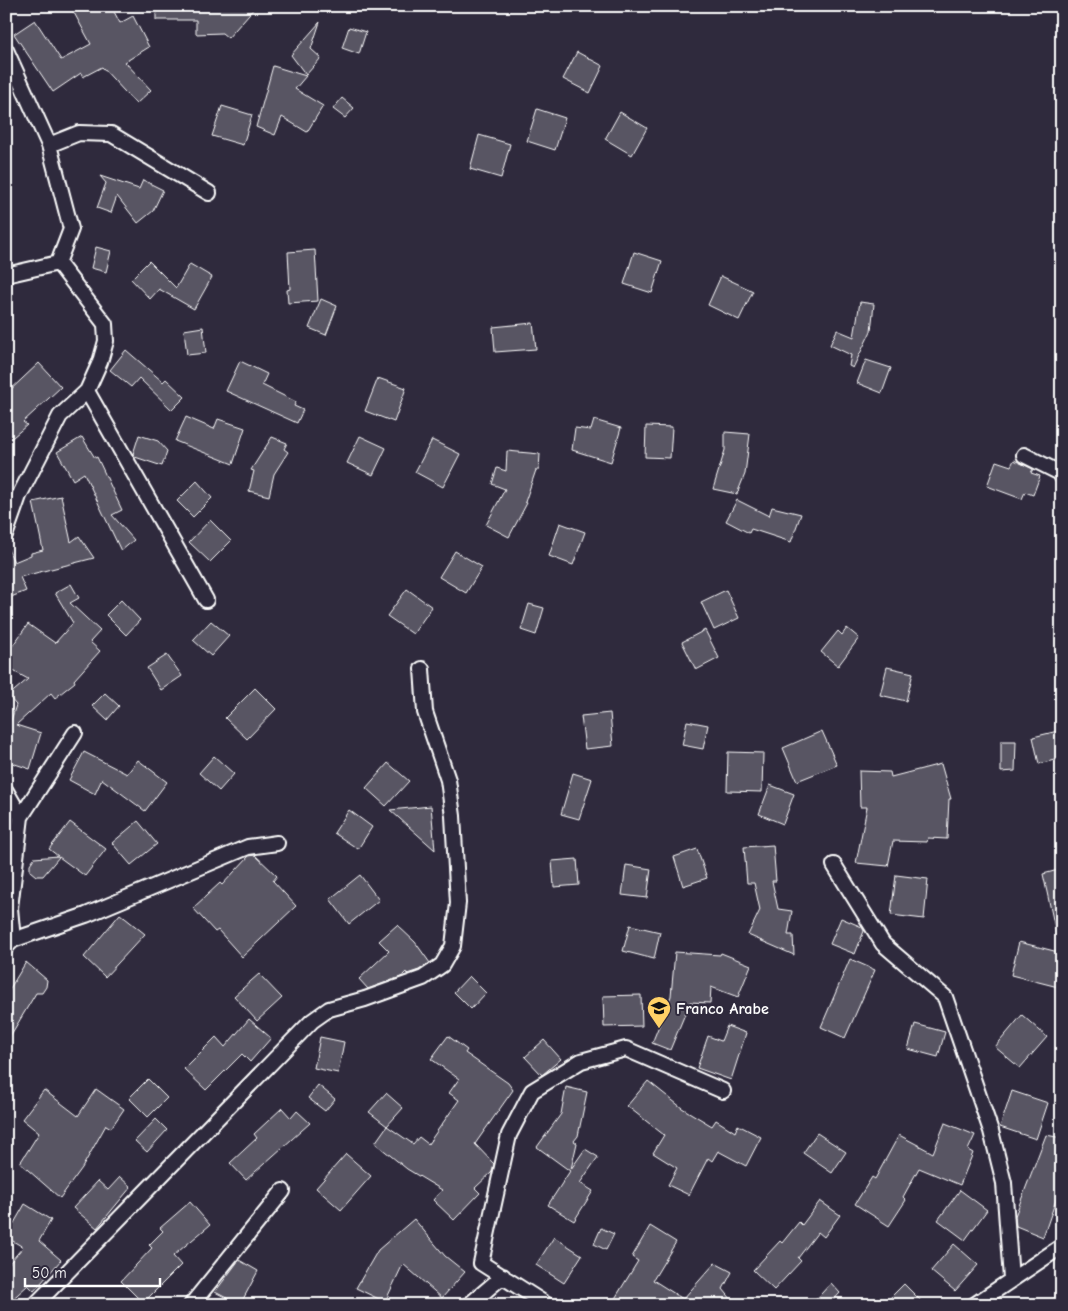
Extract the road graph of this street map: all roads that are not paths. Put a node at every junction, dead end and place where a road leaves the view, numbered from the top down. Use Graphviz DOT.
graph roads {
  1 [pos="6,50"];
  2 [pos="49,145"];
  3 [pos="209,193"];
  4 [pos="58,263"];
  5 [pos="6,275"];
  6 [pos="87,391"];
  7 [pos="1024,455"];
  8 [pos="1062,477"];
  9 [pos="6,532"];
  10 [pos="206,600"];
  11 [pos="422,669"];
  12 [pos="75,733"];
  13 [pos="6,791"];
  14 [pos="21,818"];
  15 [pos="277,843"];
  16 [pos="834,865"];
  17 [pos="10,943"];
  18 [pos="723,1091"];
  19 [pos="284,1191"];
  20 [pos="1062,1246"];
  21 [pos="503,1276"];
  22 [pos="1010,1279"];
  23 [pos="35,1305"];
  24 [pos="190,1305"];
  25 [pos="469,1305"];
  26 [pos="547,1305"];
  27 [pos="974,1305"];
  1 -- 2 [label="street"];
  2 -- 3 [label="street"];
  2 -- 4 [label="street"];
  4 -- 5 [label="street"];
  4 -- 6 [label="street"];
  6 -- 9 [label="street"];
  6 -- 10 [label="street"];
  7 -- 8 [label="street"];
  11 -- 23 [label="street"];
  12 -- 14 [label="street"];
  13 -- 14 [label="street"];
  14 -- 17 [label="street"];
  15 -- 17 [label="street"];
  16 -- 22 [label="street"];
  18 -- 21 [label="street"];
  19 -- 24 [label="street"];
  20 -- 22 [label="street"];
  21 -- 25 [label="street"];
  21 -- 26 [label="street"];
  22 -- 27 [label="street"];
}
